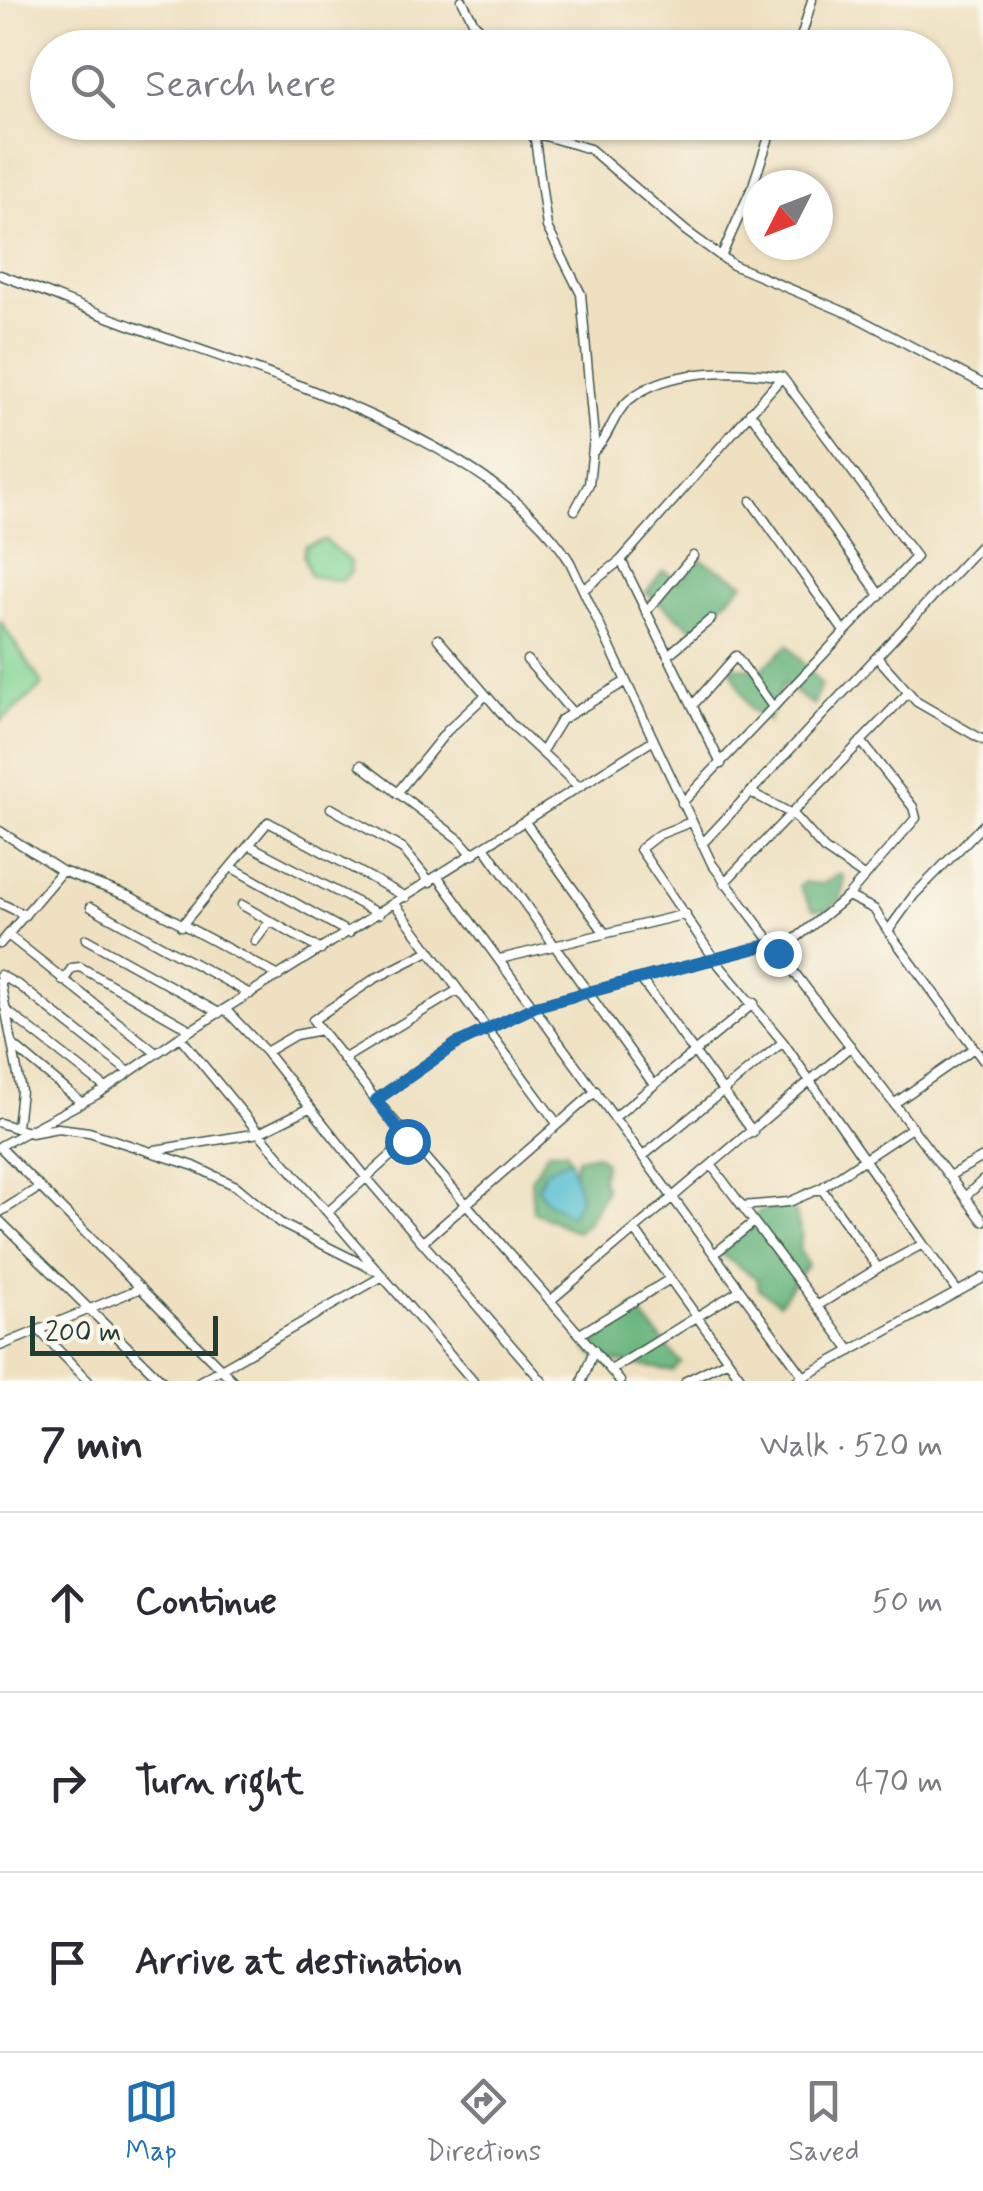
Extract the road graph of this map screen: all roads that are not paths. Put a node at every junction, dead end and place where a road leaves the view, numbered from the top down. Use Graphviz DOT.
graph roads {
  1 [pos="462,0"];
  2 [pos="812,0"];
  3 [pos="481,30"];
  4 [pos="803,30"];
  5 [pos="534,140"];
  6 [pos="557,140"];
  7 [pos="768,140"];
  8 [pos="721,258"];
  9 [pos="0,275"];
  10 [pos="782,377"];
  11 [pos="983,384"];
  12 [pos="750,412"];
  13 [pos="594,451"];
  14 [pos="751,501"];
  15 [pos="574,510"];
  16 [pos="983,543"];
  17 [pos="693,556"];
  18 [pos="621,560"];
  19 [pos="583,590"];
  20 [pos="879,594"];
  21 [pos="646,612"];
  22 [pos="711,619"];
  23 [pos="843,630"];
  24 [pos="438,639"];
  25 [pos="668,655"];
  26 [pos="879,658"];
  27 [pos="528,660"];
  28 [pos="623,682"];
  29 [pos="908,694"];
  30 [pos="486,695"];
  31 [pos="693,705"];
  32 [pos="773,707"];
  33 [pos="572,712"];
  34 [pos="983,740"];
  35 [pos="652,741"];
  36 [pos="861,741"];
  37 [pos="542,751"];
  38 [pos="361,764"];
  39 [pos="721,764"];
  40 [pos="579,787"];
  41 [pos="397,793"];
  42 [pos="752,793"];
  43 [pos="682,803"];
  44 [pos="331,808"];
  45 [pos="794,814"];
  46 [pos="525,822"];
  47 [pos="690,822"];
  48 [pos="983,825"];
  49 [pos="0,830"];
  50 [pos="702,844"];
  51 [pos="250,845"];
  52 [pos="485,848"];
  53 [pos="473,856"];
  54 [pos="231,867"];
  55 [pos="62,871"];
  56 [pos="864,877"];
  57 [pos="434,880"];
  58 [pos="724,883"];
  59 [pos="848,896"];
  60 [pos="406,897"];
  61 [pos="0,902"];
  62 [pos="395,904"];
  63 [pos="242,905"];
  64 [pos="91,907"];
  65 [pos="24,914"];
  66 [pos="379,914"];
  67 [pos="686,914"];
  68 [pos="270,921"];
  69 [pos="181,926"];
  70 [pos="888,931"];
  71 [pos="604,932"];
  72 [pos="348,933"];
  73 [pos="8,935"];
  74 [pos="86,939"];
  75 [pos="255,941"];
  76 [pos="0,944"];
  77 [pos="771,944"];
  78 [pos="555,945"];
  79 [pos="321,950"];
  80 [pos="429,951"];
  81 [pos="778,953"];
  82 [pos="500,960"];
  83 [pos="716,960"];
  84 [pos="279,976"];
  85 [pos="0,978"];
  86 [pos="640,978"];
  87 [pos="62,982"];
  88 [pos="458,990"];
  89 [pos="588,991"];
  90 [pos="250,994"];
  91 [pos="754,1003"];
  92 [pos="536,1006"];
  93 [pos="222,1011"];
  94 [pos="5,1018"];
  95 [pos="487,1029"];
  96 [pos="191,1030"];
  97 [pos="321,1030"];
  98 [pos="180,1036"];
  99 [pos="782,1042"];
  100 [pos="12,1044"];
  101 [pos="851,1046"];
  102 [pos="974,1048"];
  103 [pos="266,1052"];
  104 [pos="156,1053"];
  105 [pos="694,1053"];
  106 [pos="345,1058"];
  107 [pos="983,1060"];
  108 [pos="129,1072"];
  109 [pos="810,1081"];
  110 [pos="654,1084"];
  111 [pos="106,1088"];
  112 [pos="722,1090"];
  113 [pos="596,1091"];
  114 [pos="376,1100"];
  115 [pos="82,1103"];
  116 [pos="895,1103"];
  117 [pos="310,1108"];
  118 [pos="615,1117"];
  119 [pos="556,1122"];
  120 [pos="0,1123"];
  121 [pos="17,1127"];
  122 [pos="913,1128"];
  123 [pos="32,1132"];
  124 [pos="752,1132"];
  125 [pos="260,1133"];
  126 [pos="407,1141"];
  127 [pos="0,1146"];
  128 [pos="155,1150"];
  129 [pos="643,1156"];
  130 [pos="983,1158"];
  131 [pos="864,1162"];
  132 [pos="712,1166"];
  133 [pos="365,1176"];
  134 [pos="949,1176"];
  135 [pos="983,1180"];
  136 [pos="40,1188"];
  137 [pos="821,1188"];
  138 [pos="965,1197"];
  139 [pos="674,1198"];
  140 [pos="466,1204"];
  141 [pos="742,1206"];
  142 [pos="0,1212"];
  143 [pos="328,1212"];
  144 [pos="0,1221"];
  145 [pos="983,1221"];
  146 [pos="754,1222"];
  147 [pos="635,1230"];
  148 [pos="423,1242"];
  149 [pos="922,1244"];
  150 [pos="714,1254"];
  151 [pos="878,1268"];
  152 [pos="382,1274"];
  153 [pos="983,1278"];
  154 [pos="670,1279"];
  155 [pos="141,1288"];
  156 [pos="740,1290"];
  157 [pos="958,1292"];
  158 [pos="550,1301"];
  159 [pos="817,1306"];
  160 [pos="91,1309"];
  161 [pos="698,1317"];
  162 [pos="39,1330"];
  163 [pos="580,1334"];
  164 [pos="0,1346"];
  165 [pos="594,1350"];
  166 [pos="850,1351"];
  167 [pos="728,1360"];
  168 [pos="221,1368"];
  169 [pos="611,1370"];
  170 [pos="800,1379"];
  171 [pos="88,1381"];
  172 [pos="162,1381"];
  173 [pos="200,1381"];
  174 [pos="233,1381"];
  175 [pos="474,1381"];
  176 [pos="542,1381"];
  177 [pos="582,1381"];
  178 [pos="620,1381"];
  179 [pos="686,1381"];
  180 [pos="744,1381"];
  1 -- 3 [label="street"];
  2 -- 4 [label="street"];
  5 -- 13 [label="street"];
  6 -- 8 [label="street"];
  7 -- 8 [label="street"];
  8 -- 11 [label="street"];
  9 -- 19 [label="street"];
  10 -- 12 [label="street"];
  10 -- 13 [label="street"];
  10 -- 20 [label="street"];
  12 -- 18 [label="street"];
  12 -- 20 [label="street"];
  13 -- 15 [label="street"];
  14 -- 23 [label="street"];
  16 -- 26 [label="street"];
  17 -- 21 [label="street"];
  18 -- 19 [label="street"];
  18 -- 21 [label="street"];
  19 -- 28 [label="street"];
  20 -- 23 [label="street"];
  21 -- 25 [label="street"];
  22 -- 25 [label="street"];
  23 -- 32 [label="street"];
  24 -- 30 [label="street"];
  25 -- 31 [label="street"];
  26 -- 29 [label="street"];
  26 -- 42 [label="street"];
  27 -- 33 [label="street"];
  28 -- 33 [label="street"];
  28 -- 35 [label="street"];
  29 -- 34 [label="street"];
  29 -- 36 [label="street"];
  30 -- 37 [label="street"];
  30 -- 41 [label="street"];
  31 -- 32 [label="street"];
  31 -- 39 [label="street"];
  32 -- 39 [label="street"];
  33 -- 37 [label="street"];
  35 -- 40 [label="street"];
  35 -- 43 [label="street"];
  36 -- 45 [label="street"];
  36 -- 56 [label="street"];
  37 -- 40 [label="street"];
  38 -- 41 [label="street"];
  39 -- 43 [label="street"];
  40 -- 46 [label="street"];
  41 -- 53 [label="street"];
  42 -- 45 [label="street"];
  42 -- 50 [label="street"];
  43 -- 47 [label="street"];
  44 -- 57 [label="street"];
  45 -- 56 [label="street"];
  45 -- 58 [label="street"];
  46 -- 52 [label="street"];
  46 -- 71 [label="street"];
  47 -- 50 [label="street"];
  47 -- 67 [label="street"];
  48 -- 70 [label="street"];
  49 -- 55 [label="street"];
  50 -- 58 [label="street"];
  51 -- 54 [label="street"];
  51 -- 60 [label="street"];
  51 -- 66 [label="street"];
  52 -- 53 [label="street"];
  52 -- 78 [label="street"];
  53 -- 57 [label="street"];
  54 -- 69 [label="street"];
  54 -- 72 [label="street"];
  55 -- 65 [label="street"];
  55 -- 69 [label="street"];
  56 -- 59 [label="street"];
  57 -- 60 [label="street"];
  57 -- 82 [label="street"];
  58 -- 77 [label="street"];
  59 -- 70 [label="street"];
  59 -- 81 [label="street"];
  60 -- 62 [label="street"];
  61 -- 65 [label="street"];
  62 -- 66 [label="street"];
  62 -- 80 [label="street"];
  63 -- 68 [label="street"];
  64 -- 90 [label="street"];
  65 -- 73 [label="street"];
  66 -- 72 [label="street"];
  67 -- 71 [label="street"];
  67 -- 83 [label="street"];
  68 -- 75 [label="street"];
  68 -- 79 [label="street"];
  69 -- 84 [label="street"];
  70 -- 102 [label="street"];
  71 -- 78 [label="street"];
  72 -- 79 [label="street"];
  73 -- 76 [label="street"];
  73 -- 87 [label="street"];
  74 -- 93 [label="street"];
  77 -- 81 [label="street"];
  77 -- 83 [label="street"];
  78 -- 82 [label="street"];
  78 -- 89 [label="street"];
  79 -- 84 [label="street"];
  80 -- 88 [label="street"];
  80 -- 97 [label="street"];
  81 -- 101 [label="street"];
  82 -- 92 [label="street"];
  83 -- 86 [label="street"];
  83 -- 91 [label="street"];
  84 -- 90 [label="street"];
  85 -- 94 [label="street"];
  85 -- 108 [label="street"];
  86 -- 89 [label="street"];
  86 -- 105 [label="street"];
  87 -- 96 [label="street"];
  87 -- 104 [label="street"];
  88 -- 95 [label="street"];
  88 -- 106 [label="street"];
  89 -- 92 [label="street"];
  89 -- 110 [label="street"];
  90 -- 93 [label="street"];
  91 -- 99 [label="street"];
  91 -- 105 [label="street"];
  92 -- 95 [label="street"];
  92 -- 113 [label="street"];
  93 -- 96 [label="street"];
  93 -- 103 [label="street"];
  94 -- 100 [label="street"];
  94 -- 111 [label="street"];
  95 -- 114 [label="street"];
  95 -- 119 [label="street"];
  96 -- 98 [label="street"];
  97 -- 103 [label="street"];
  97 -- 106 [label="street"];
  98 -- 104 [label="street"];
  98 -- 125 [label="street"];
  99 -- 109 [label="street"];
  99 -- 112 [label="street"];
  100 -- 115 [label="street"];
  100 -- 121 [label="street"];
  101 -- 109 [label="street"];
  101 -- 116 [label="street"];
  102 -- 107 [label="street"];
  102 -- 116 [label="street"];
  103 -- 117 [label="street"];
  104 -- 108 [label="street"];
  105 -- 110 [label="street"];
  105 -- 112 [label="street"];
  106 -- 114 [label="street"];
  108 -- 111 [label="street"];
  109 -- 124 [label="street"];
  109 -- 131 [label="street"];
  110 -- 118 [label="street"];
  111 -- 115 [label="street"];
  112 -- 124 [label="street"];
  112 -- 129 [label="street"];
  113 -- 118 [label="street"];
  113 -- 119 [label="street"];
  114 -- 126 [label="street"];
  115 -- 123 [label="street"];
  116 -- 122 [label="street"];
  117 -- 125 [label="street"];
  117 -- 133 [label="street"];
  118 -- 129 [label="street"];
  119 -- 140 [label="street"];
  120 -- 121 [label="street"];
  121 -- 123 [label="street"];
  122 -- 131 [label="street"];
  122 -- 134 [label="street"];
  123 -- 127 [label="street"];
  123 -- 128 [label="street"];
  124 -- 132 [label="street"];
  125 -- 128 [label="street"];
  125 -- 143 [label="street"];
  126 -- 133 [label="street"];
  126 -- 140 [label="street"];
  127 -- 136 [label="street"];
  128 -- 152 [label="street"];
  129 -- 139 [label="street"];
  130 -- 134 [label="street"];
  131 -- 137 [label="street"];
  131 -- 149 [label="street"];
  132 -- 139 [label="street"];
  132 -- 141 [label="street"];
  133 -- 143 [label="street"];
  133 -- 148 [label="street"];
  134 -- 138 [label="street"];
  135 -- 138 [label="street"];
  136 -- 142 [label="street"];
  136 -- 155 [label="street"];
  137 -- 141 [label="street"];
  137 -- 151 [label="street"];
  138 -- 145 [label="street"];
  139 -- 147 [label="street"];
  139 -- 150 [label="street"];
  140 -- 148 [label="street"];
  140 -- 158 [label="street"];
  141 -- 146 [label="street"];
  143 -- 152 [label="street"];
  144 -- 160 [label="street"];
  146 -- 150 [label="street"];
  146 -- 159 [label="street"];
  147 -- 154 [label="street"];
  147 -- 158 [label="street"];
  148 -- 176 [label="street"];
  149 -- 151 [label="street"];
  149 -- 157 [label="street"];
  150 -- 156 [label="street"];
  151 -- 159 [label="street"];
  152 -- 168 [label="street"];
  152 -- 175 [label="street"];
  153 -- 157 [label="street"];
  154 -- 161 [label="street"];
  154 -- 163 [label="street"];
  155 -- 160 [label="street"];
  155 -- 168 [label="street"];
  156 -- 161 [label="street"];
  156 -- 170 [label="street"];
  157 -- 166 [label="street"];
  158 -- 163 [label="street"];
  159 -- 166 [label="street"];
  160 -- 162 [label="street"];
  160 -- 172 [label="street"];
  161 -- 167 [label="street"];
  161 -- 169 [label="street"];
  162 -- 164 [label="street"];
  162 -- 171 [label="street"];
  163 -- 165 [label="street"];
  165 -- 169 [label="street"];
  165 -- 177 [label="street"];
  166 -- 170 [label="street"];
  167 -- 179 [label="street"];
  167 -- 180 [label="street"];
  168 -- 173 [label="street"];
  168 -- 174 [label="street"];
  169 -- 178 [label="street"];
}
